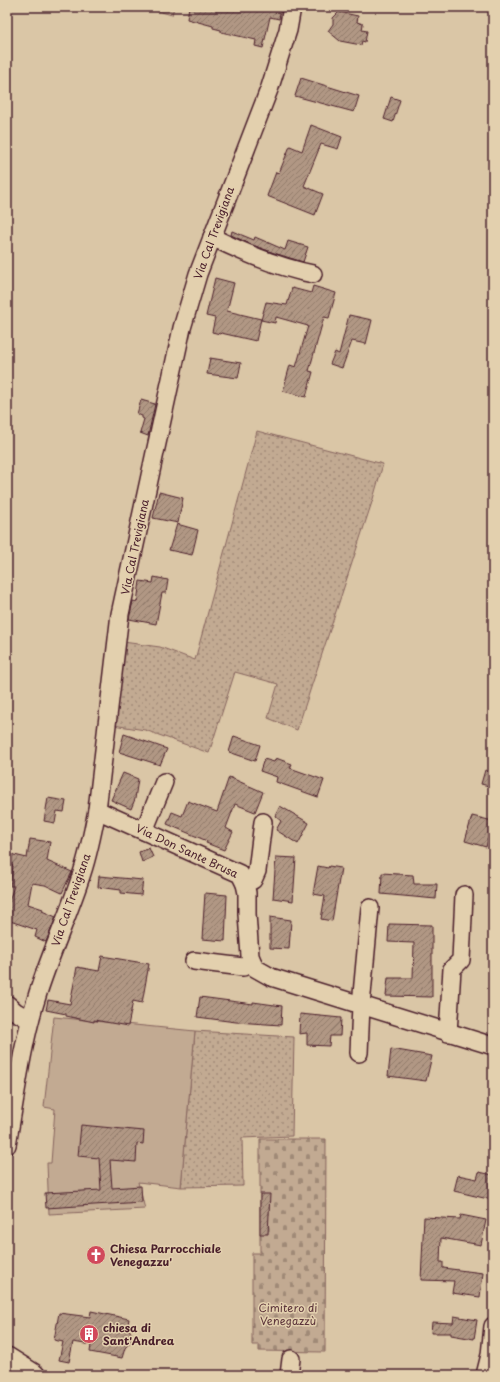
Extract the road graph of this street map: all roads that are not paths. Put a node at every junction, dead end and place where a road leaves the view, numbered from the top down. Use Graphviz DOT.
graph roads {
  1 [pos="292,7"];
  2 [pos="212,237"];
  3 [pos="313,274"];
  4 [pos="164,782"];
  5 [pos="97,810"];
  6 [pos="263,822"];
  7 [pos="144,831"];
  8 [pos="245,884"];
  9 [pos="464,895"];
  10 [pos="370,908"];
  11 [pos="194,961"];
  12 [pos="253,964"];
  13 [pos="7,1004"];
  14 [pos="361,1005"];
  15 [pos="30,1020"];
  16 [pos="448,1032"];
  17 [pos="493,1046"];
  18 [pos="358,1053"];
  19 [pos="11,1095"];
  20 [pos="7,1145"];
  21 [pos="493,1326"];
  22 [pos="7,1358"];
  23 [pos="7,1371"];
  24 [pos="29,1375"];
  25 [pos="34,1375"];
  26 [pos="485,1375"];
  1 -- 2 [label="street, Via Cal Trevigiana"];
  2 -- 3 [label="street"];
  2 -- 5 [label="street, Via Cal Trevigiana"];
  4 -- 7 [label="street"];
  5 -- 7 [label="street, Via Don Sante Brusa"];
  5 -- 15 [label="street, Via Cal Trevigiana"];
  6 -- 8 [label="street"];
  7 -- 8 [label="street, Via Don Sante Brusa"];
  8 -- 12 [label="street, Via Don Sante Brusa"];
  9 -- 16 [label="street"];
  10 -- 14 [label="street"];
  11 -- 12 [label="street"];
  12 -- 14 [label="street"];
  13 -- 15 [label="street"];
  14 -- 16 [label="street"];
  14 -- 18 [label="street"];
  15 -- 19 [label="street, Via Cal Trevigiana"];
  16 -- 17 [label="street"];
  19 -- 20 [label="street, Via Cal Trevigiana"];
  21 -- 26 [label="street"];
  22 -- 25 [label="main road"];
  23 -- 24 [label="main road"];
}
